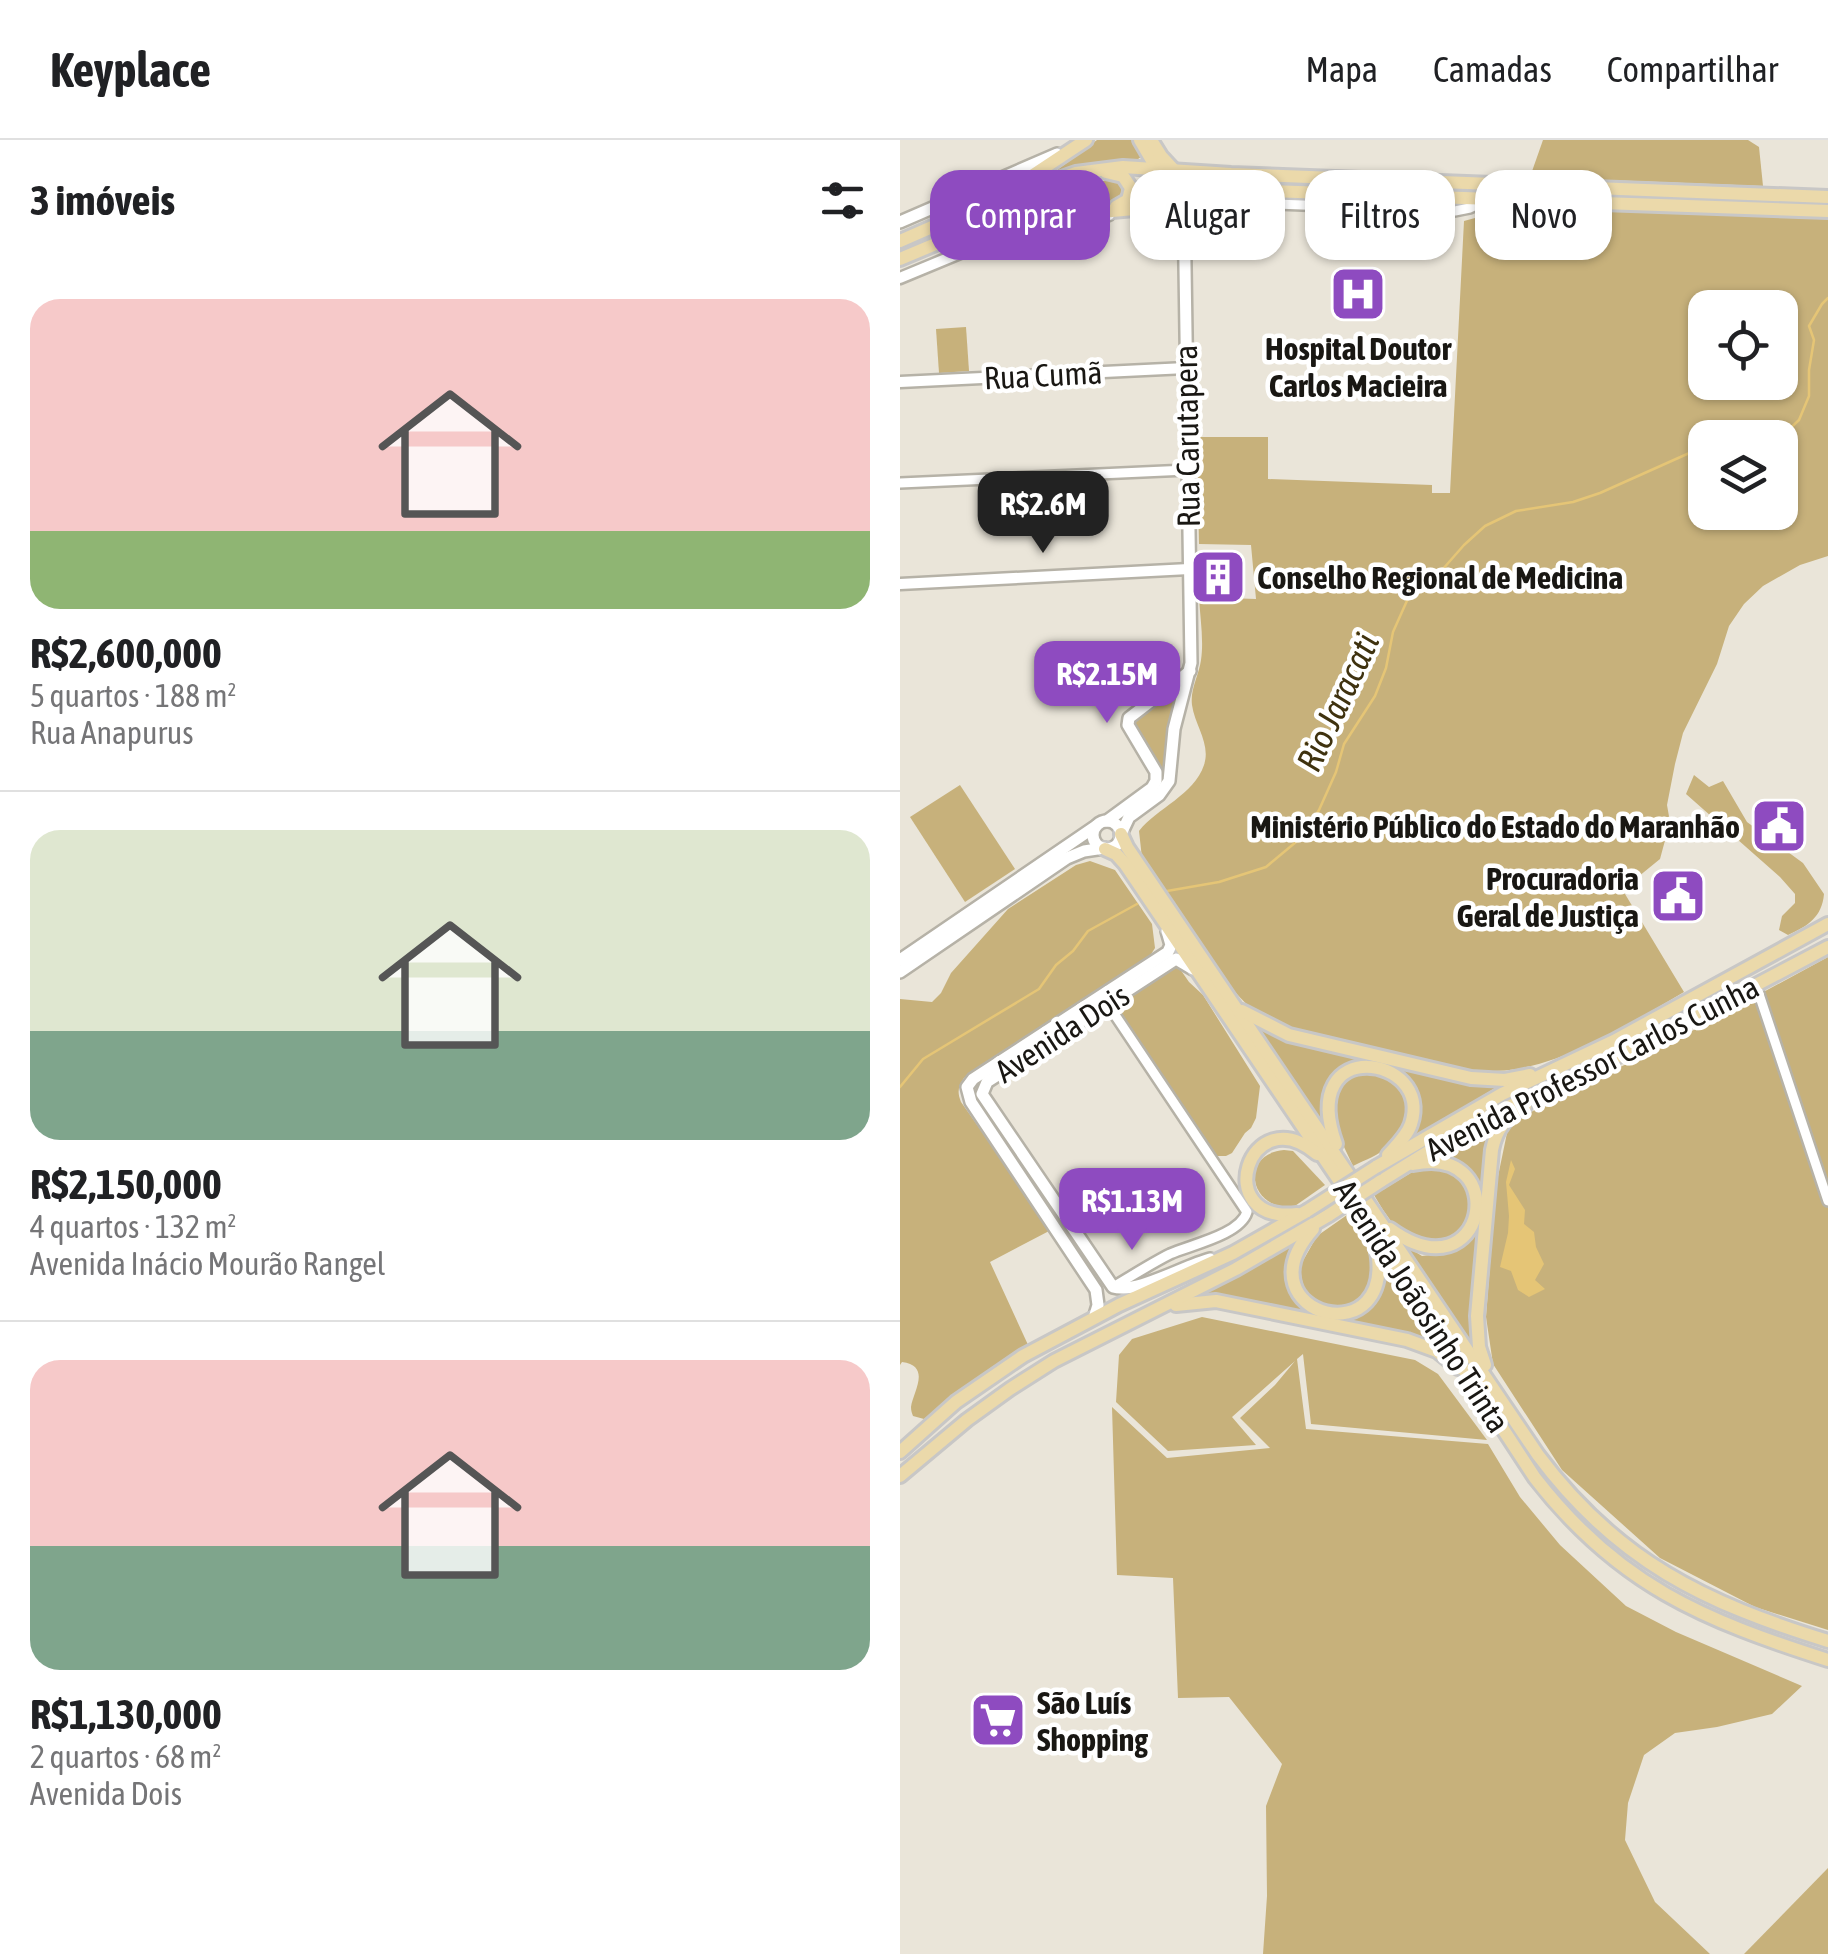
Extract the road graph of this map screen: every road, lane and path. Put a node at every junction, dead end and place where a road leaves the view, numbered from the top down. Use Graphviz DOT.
graph roads {
  1 [pos="1085,140"];
  2 [pos="1140,140"];
  3 [pos="1152,140"];
  4 [pos="1158,168"];
  5 [pos="1043,170"];
  6 [pos="1088,170"];
  7 [pos="1174,170"];
  8 [pos="1110,173"];
  9 [pos="1285,175"];
  10 [pos="1285,191"];
  11 [pos="1828,197"];
  12 [pos="1110,208"];
  13 [pos="1130,210"];
  14 [pos="1828,211"];
  15 [pos="900,222"];
  16 [pos="930,228"];
  17 [pos="902,239"];
  18 [pos="930,246"];
  19 [pos="900,258"];
  20 [pos="1185,260"];
  21 [pos="900,278"];
  22 [pos="1186,368"];
  23 [pos="900,382"];
  24 [pos="1188,470"];
  25 [pos="900,482"];
  26 [pos="1189,569"];
  27 [pos="900,584"];
  28 [pos="1190,670"];
  29 [pos="1101,824"];
  30 [pos="1121,834"];
  31 [pos="1105,848"];
  32 [pos="1164,921"];
  33 [pos="1828,924"];
  34 [pos="1828,946"];
  35 [pos="900,960"];
  36 [pos="900,972"];
  37 [pos="1199,973"];
  38 [pos="1756,985"];
  39 [pos="1107,1003"];
  40 [pos="1235,1007"];
  41 [pos="1564,1065"];
  42 [pos="1579,1074"];
  43 [pos="1338,1168"];
  44 [pos="1380,1172"];
  45 [pos="1028,1176"];
  46 [pos="1828,1201"];
  47 [pos="1307,1211"];
  48 [pos="1326,1217"];
  49 [pos="1377,1226"];
  50 [pos="1233,1253"];
  51 [pos="1145,1284"];
  52 [pos="1113,1287"];
  53 [pos="1134,1298"];
  54 [pos="1154,1310"];
  55 [pos="1094,1318"];
  56 [pos="1476,1386"];
  57 [pos="1495,1390"];
  58 [pos="903,1445"];
  59 [pos="900,1476"];
  60 [pos="1828,1641"];
  61 [pos="1828,1660"];
  1 -- 5 [label="main road"];
  1 -- 15 [label="main road"];
  2 -- 4 [label="main road"];
  3 -- 7 [label="main road"];
  4 -- 6 [label="main road"];
  4 -- 7 [label="main road"];
  8 -- 12 [label="main road"];
  9 -- 11 [label="main road"];
  10 -- 14 [label="main road"];
  13 -- 21 [label="street"];
  16 -- 17 [label="main road"];
  18 -- 19 [label="main road"];
  20 -- 22 [label="main road, Rua Carutapera"];
  22 -- 23 [label="street, Rua Cumã"];
  22 -- 24 [label="main road, Rua Carutapera"];
  24 -- 25 [label="street"];
  24 -- 26 [label="main road, Rua Carutapera"];
  26 -- 27 [label="street"];
  26 -- 28 [label="main road, Rua Carutapera"];
  28 -- 29 [label="main road"];
  28 -- 30 [label="main road, Rua Carutapera"];
  29 -- 30 [label="main road"];
  29 -- 31 [label="main road"];
  29 -- 35 [label="main road"];
  30 -- 31 [label="main road"];
  30 -- 40 [label="main road, Avenida Joãosinho Trinta"];
  31 -- 32 [label="main road, Avenida Joãosinho Trinta"];
  31 -- 36 [label="main road"];
  32 -- 37 [label="main road, Avenida Joãosinho Trinta"];
  32 -- 45 [label="main road, Avenida Dois"];
  33 -- 41 [label="main road, Avenida Professor Carlos Cunha"];
  34 -- 38 [label="main road, Avenida Professor Carlos Cunha"];
  37 -- 39 [label="main road, Avenida Dois"];
  37 -- 43 [label="main road, Avenida Joãosinho Trinta"];
  38 -- 42 [label="main road, Avenida Professor Carlos Cunha"];
  38 -- 46 [label="street"];
  39 -- 45 [label="main road, Avenida Dois"];
  39 -- 52 [label="street"];
  40 -- 41 [label="main road"];
  40 -- 43 [label="main road, Avenida Joãosinho Trinta"];
  41 -- 44 [label="main road, Avenida Professor Carlos Cunha"];
  42 -- 44 [label="main road, Avenida Professor Carlos Cunha"];
  42 -- 57 [label="main road"];
  43 -- 44 [label="main road"];
  43 -- 47 [label="main road"];
  43 -- 49 [label="main road, Avenida Joãosinho Trinta"];
  44 -- 47 [label="main road, Avenida Professor Carlos Cunha, bridge"];
  44 -- 48 [label="main road, Avenida Professor Carlos Cunha, bridge"];
  44 -- 49 [label="main road"];
  45 -- 52 [label="main road, Avenida Dois"];
  45 -- 55 [label="main road, Avenida Dois"];
  47 -- 50 [label="main road, Avenida Professor Carlos Cunha"];
  48 -- 49 [label="main road"];
  48 -- 54 [label="main road, Avenida Professor Carlos Cunha"];
  49 -- 56 [label="main road, Avenida Joãosinho Trinta"];
  49 -- 57 [label="main road, Avenida Joãosinho Trinta"];
  50 -- 51 [label="main road"];
  50 -- 53 [label="main road, Avenida Professor Carlos Cunha"];
  51 -- 52 [label="main road"];
  51 -- 53 [label="main road"];
  53 -- 55 [label="main road, Avenida Professor Carlos Cunha"];
  54 -- 56 [label="main road"];
  54 -- 59 [label="main road, Avenida Professor Carlos Cunha"];
  55 -- 58 [label="main road, Avenida Professor Carlos Cunha"];
  56 -- 61 [label="main road, Avenida Joãosinho Trinta"];
  57 -- 60 [label="main road, Avenida Joãosinho Trinta"];
}
